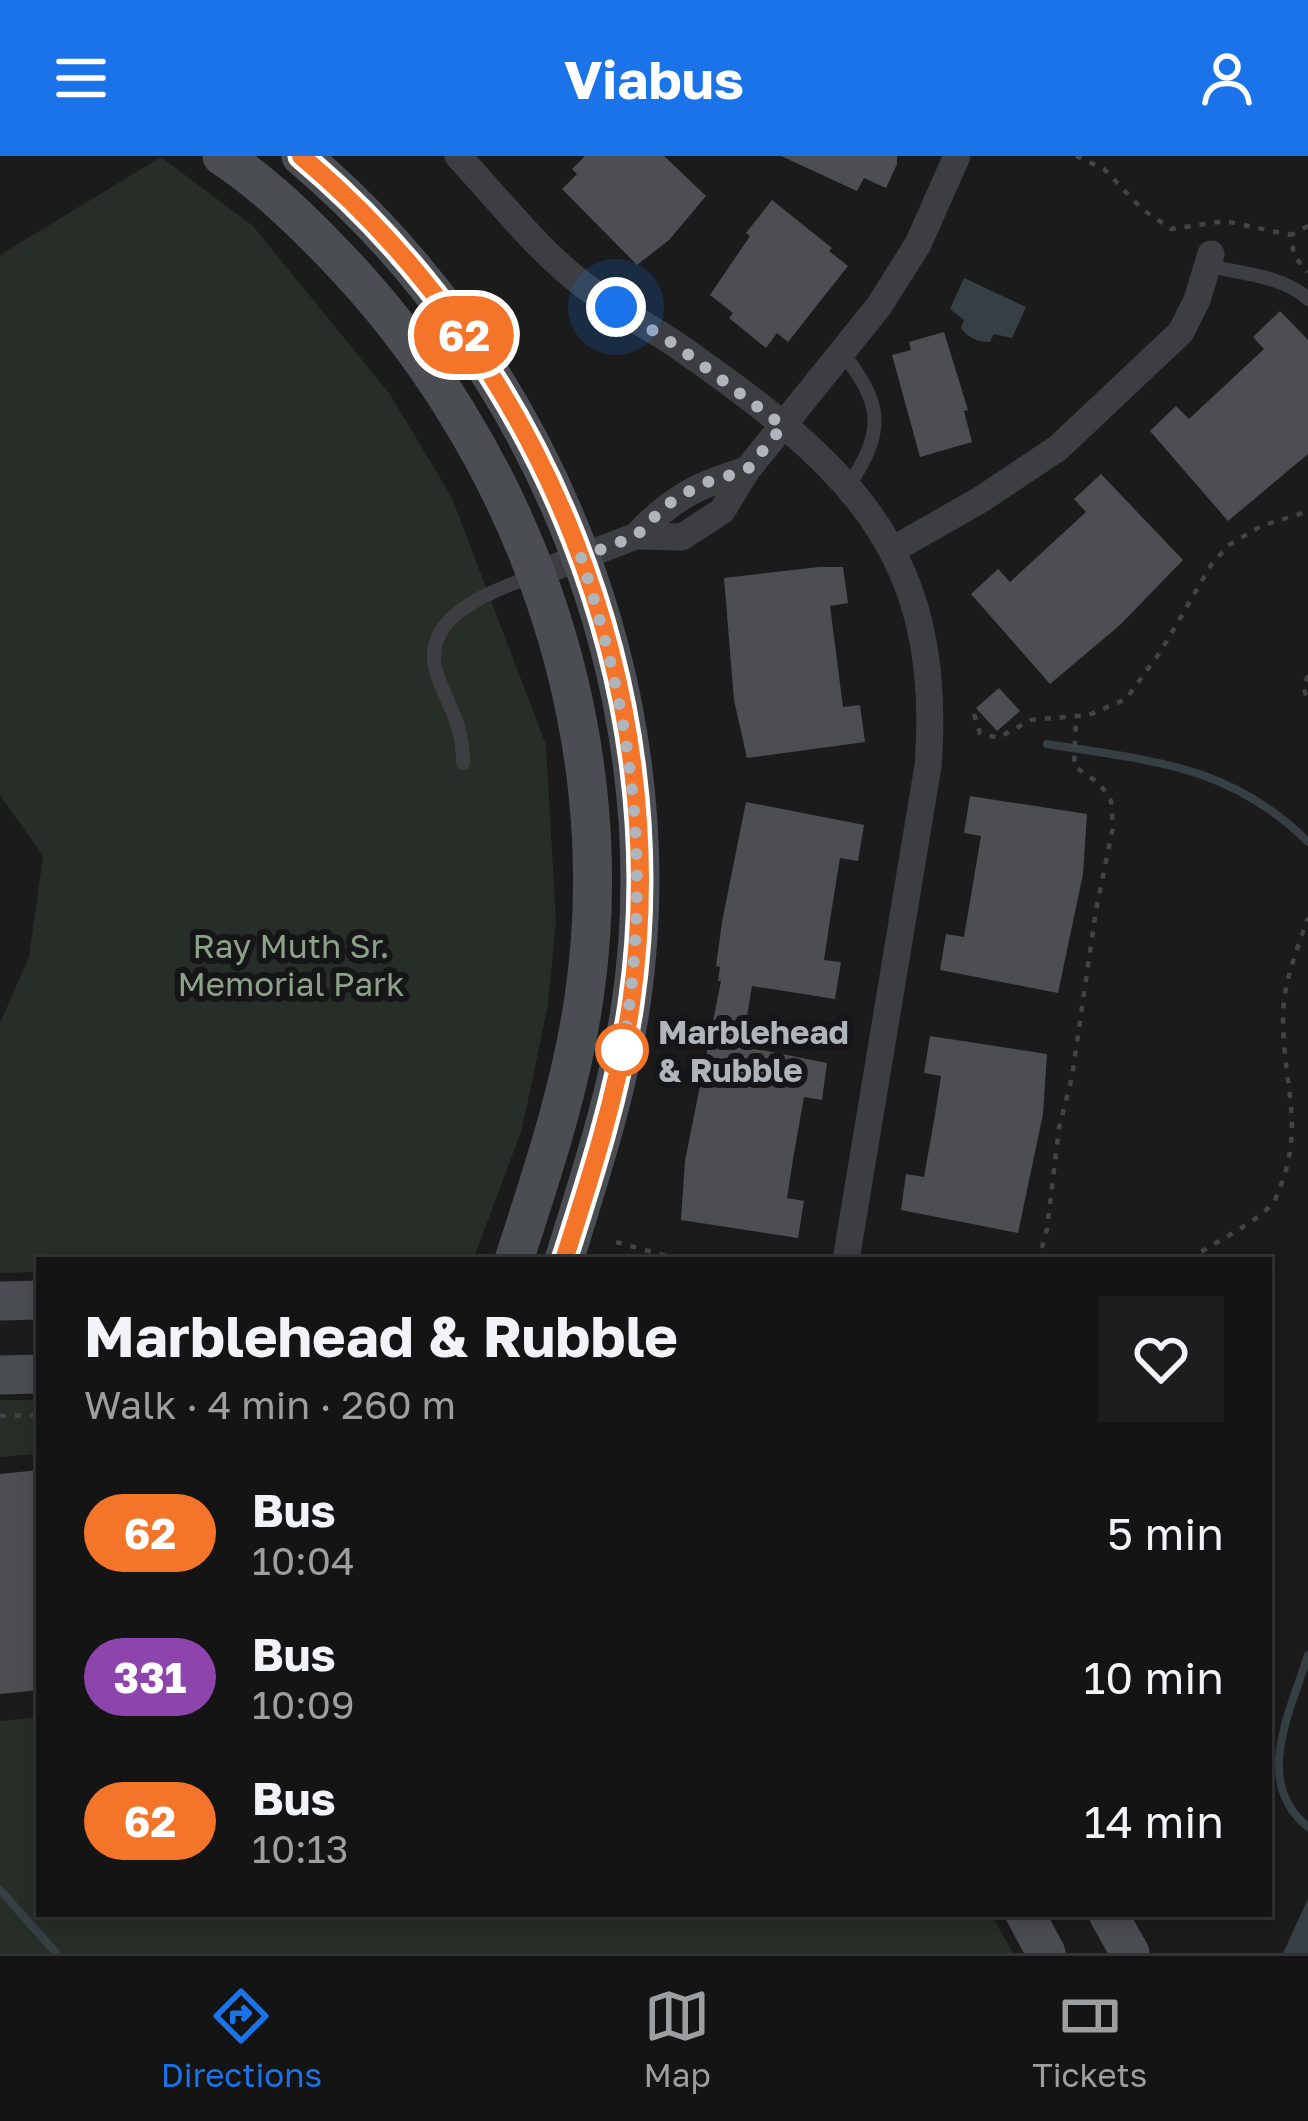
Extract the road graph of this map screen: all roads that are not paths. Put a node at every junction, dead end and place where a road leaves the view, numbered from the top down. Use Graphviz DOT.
graph roads {
  1 [pos="223,156"];
  2 [pos="301,156"];
  3 [pos="458,156"];
  4 [pos="957,156"];
  5 [pos="1209,260"];
  6 [pos="1308,299"];
  7 [pos="842,352"];
  8 [pos="783,426"];
  9 [pos="849,485"];
  10 [pos="894,549"];
  11 [pos="581,557"];
  12 [pos="537,574"];
  13 [pos="463,763"];
  14 [pos="515,1257"];
  15 [pos="565,1257"];
  16 [pos="846,1257"];
  17 [pos="36,1300"];
  18 [pos="0,1301"];
  19 [pos="36,1374"];
  20 [pos="0,1375"];
  21 [pos="1027,1917"];
  22 [pos="1110,1917"];
  23 [pos="1046,1953"];
  24 [pos="1130,1953"];
  1 -- 12 [label="street"];
  2 -- 11 [label="street"];
  3 -- 8 [label="street"];
  4 -- 7 [label="street"];
  5 -- 6 [label="lane"];
  5 -- 10 [label="street"];
  7 -- 8 [label="street"];
  7 -- 9 [label="lane"];
  8 -- 9 [label="street"];
  8 -- 11 [label="street"];
  9 -- 10 [label="street"];
  10 -- 16 [label="street"];
  11 -- 12 [label="street"];
  11 -- 15 [label="street"];
  12 -- 13 [label="lane"];
  12 -- 14 [label="street"];
  17 -- 18 [label="street"];
  19 -- 20 [label="street"];
  21 -- 23 [label="street"];
  22 -- 24 [label="street"];
}
